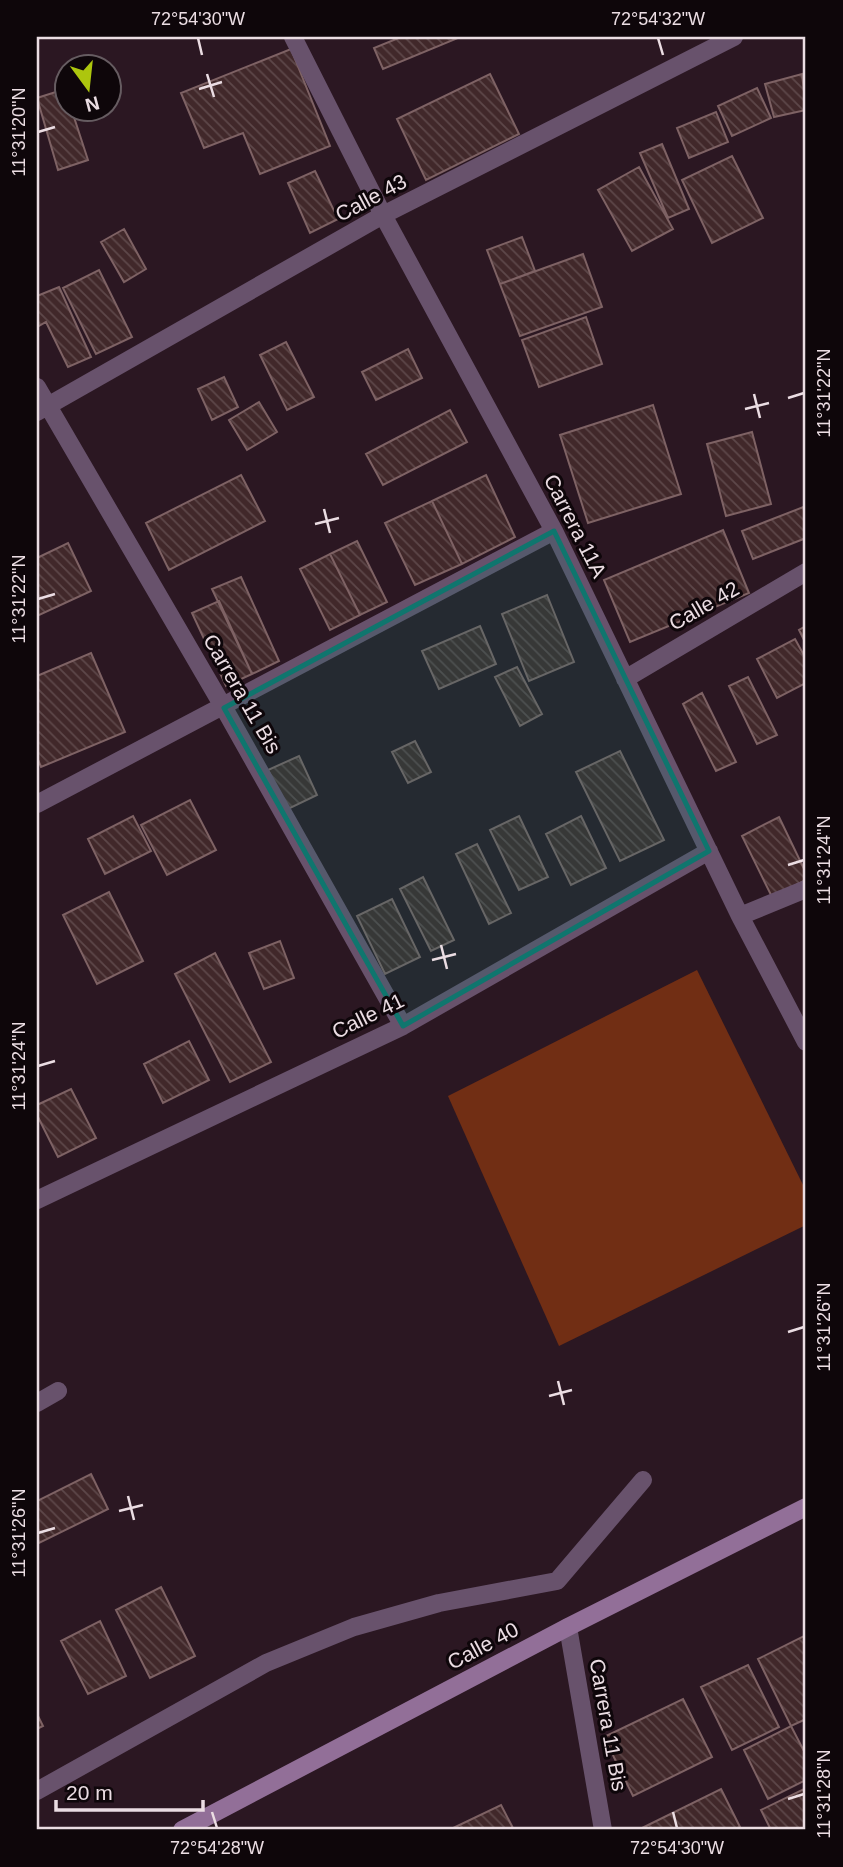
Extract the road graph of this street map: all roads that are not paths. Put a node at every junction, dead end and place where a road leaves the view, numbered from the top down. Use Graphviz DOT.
graph roads {
  1 [pos="293,37"];
  2 [pos="734,37"];
  3 [pos="383,215"];
  4 [pos="37,387"];
  5 [pos="42,409"];
  6 [pos="554,531"];
  7 [pos="806,572"];
  8 [pos="625,679"];
  9 [pos="224,708"];
  10 [pos="37,804"];
  11 [pos="709,851"];
  12 [pos="806,889"];
  13 [pos="740,916"];
  14 [pos="403,1026"];
  15 [pos="806,1042"];
  16 [pos="37,1200"];
  17 [pos="58,1391"];
  18 [pos="37,1403"];
  19 [pos="643,1480"];
  20 [pos="806,1507"];
  21 [pos="568,1627"];
  22 [pos="37,1791"];
  23 [pos="182,1830"];
  24 [pos="603,1830"];
  1 -- 3 [label="street, Carrera 11A"];
  2 -- 3 [label="street, Calle 43"];
  3 -- 5 [label="street, Calle 43"];
  3 -- 6 [label="street, Carrera 11A"];
  4 -- 5 [label="street, Carrera 11 Bis"];
  5 -- 9 [label="street, Carrera 11 Bis"];
  6 -- 8 [label="street, Carrera 11A"];
  6 -- 9 [label="street"];
  7 -- 8 [label="street, Calle 42"];
  8 -- 11 [label="street, Carrera 11A"];
  9 -- 10 [label="street"];
  9 -- 14 [label="street, Carrera 11 Bis"];
  11 -- 13 [label="street, Carrera 11A"];
  11 -- 14 [label="street, Calle 41"];
  12 -- 13 [label="street"];
  13 -- 15 [label="street, Carrera 11A"];
  14 -- 16 [label="street, Calle 41"];
  17 -- 18 [label="street"];
  19 -- 22 [label="street"];
  20 -- 21 [label="street, Calle 40"];
  21 -- 23 [label="street, Calle 40"];
  21 -- 24 [label="street, Carrera 11 Bis"];
}
